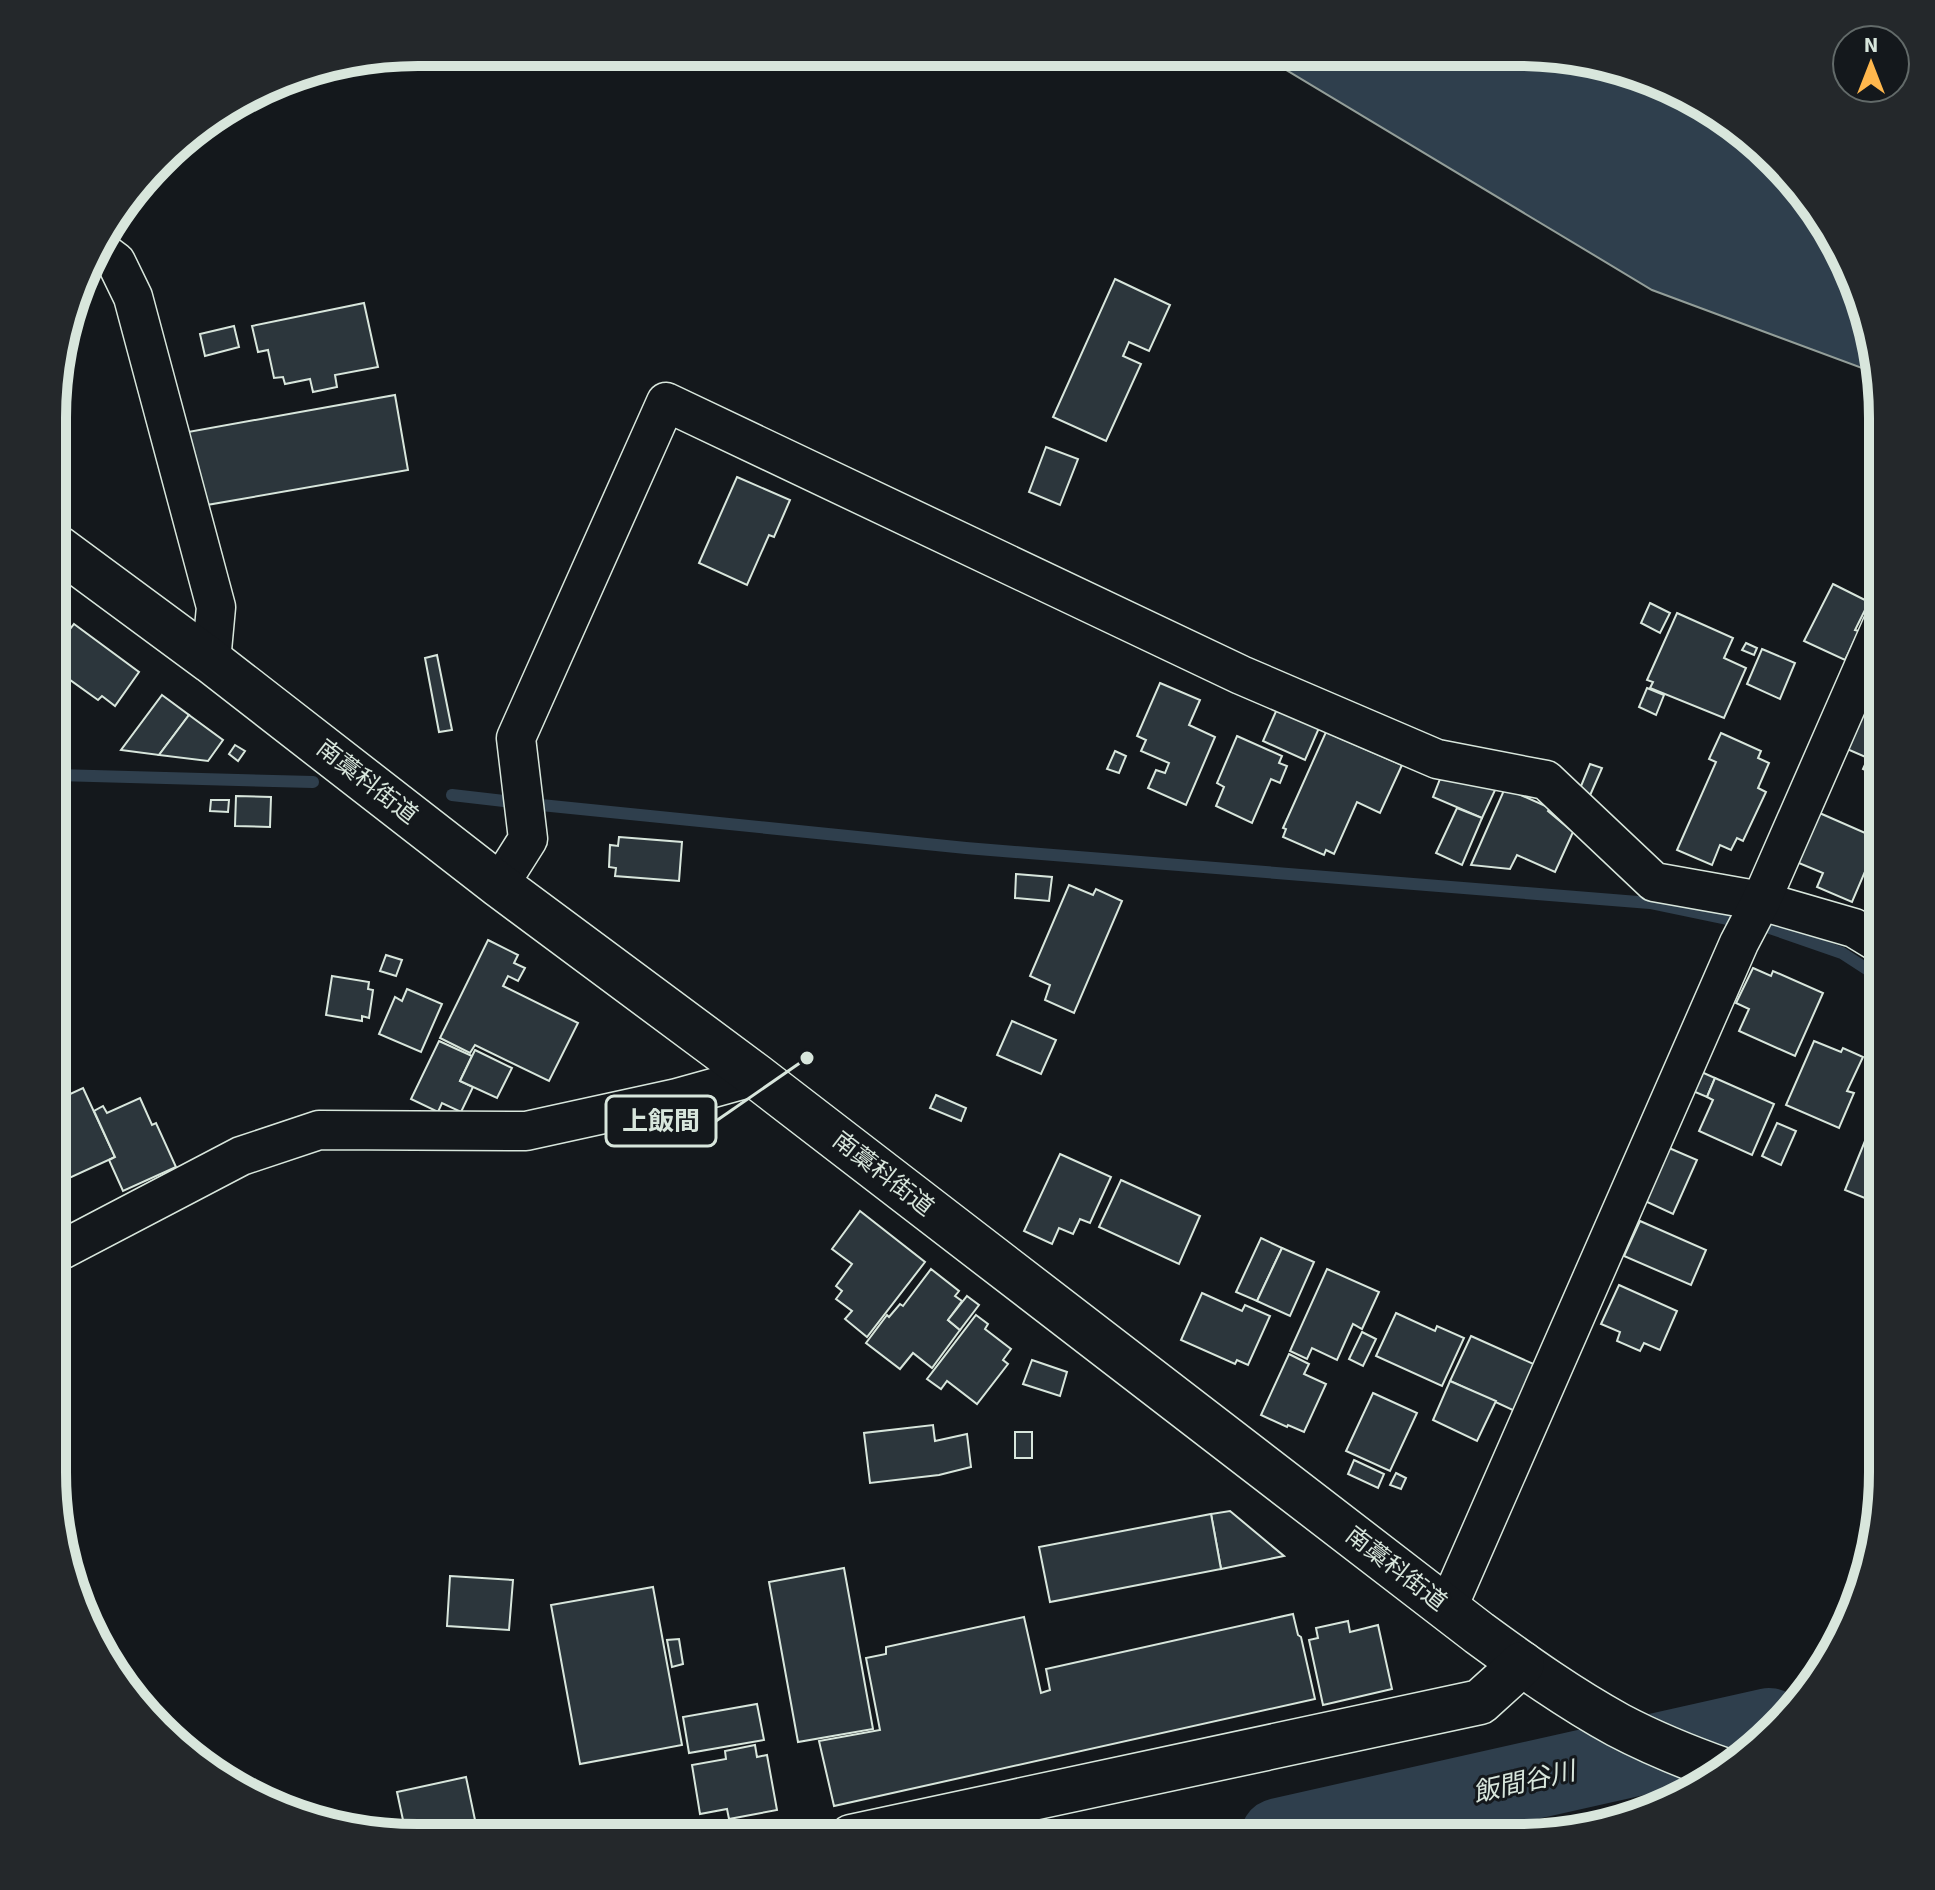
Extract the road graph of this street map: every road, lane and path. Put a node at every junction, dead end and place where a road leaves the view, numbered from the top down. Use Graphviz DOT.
graph roads {
  1 [pos="106,255"];
  2 [pos="66,554"];
  3 [pos="1869,655"];
  4 [pos="211,661"];
  5 [pos="499,885"];
  6 [pos="1761,901"];
  7 [pos="1869,937"];
  8 [pos="756,1076"];
  9 [pos="66,1248"];
  10 [pos="1447,1609"];
  11 [pos="1522,1664"];
  12 [pos="1711,1766"];
  13 [pos="912,1824"];
  1 -- 4 [label="street"];
  2 -- 4 [label="main road, 南藁科街道"];
  3 -- 6 [label="street"];
  4 -- 5 [label="main road, 南藁科街道"];
  5 -- 6 [label="street"];
  5 -- 8 [label="main road, 南藁科街道"];
  6 -- 7 [label="street"];
  6 -- 10 [label="street"];
  8 -- 9 [label="street"];
  8 -- 10 [label="main road, 南藁科街道"];
  10 -- 11 [label="main road, 南藁科街道"];
  11 -- 12 [label="main road, 南藁科街道"];
  11 -- 13 [label="main road"];
}
